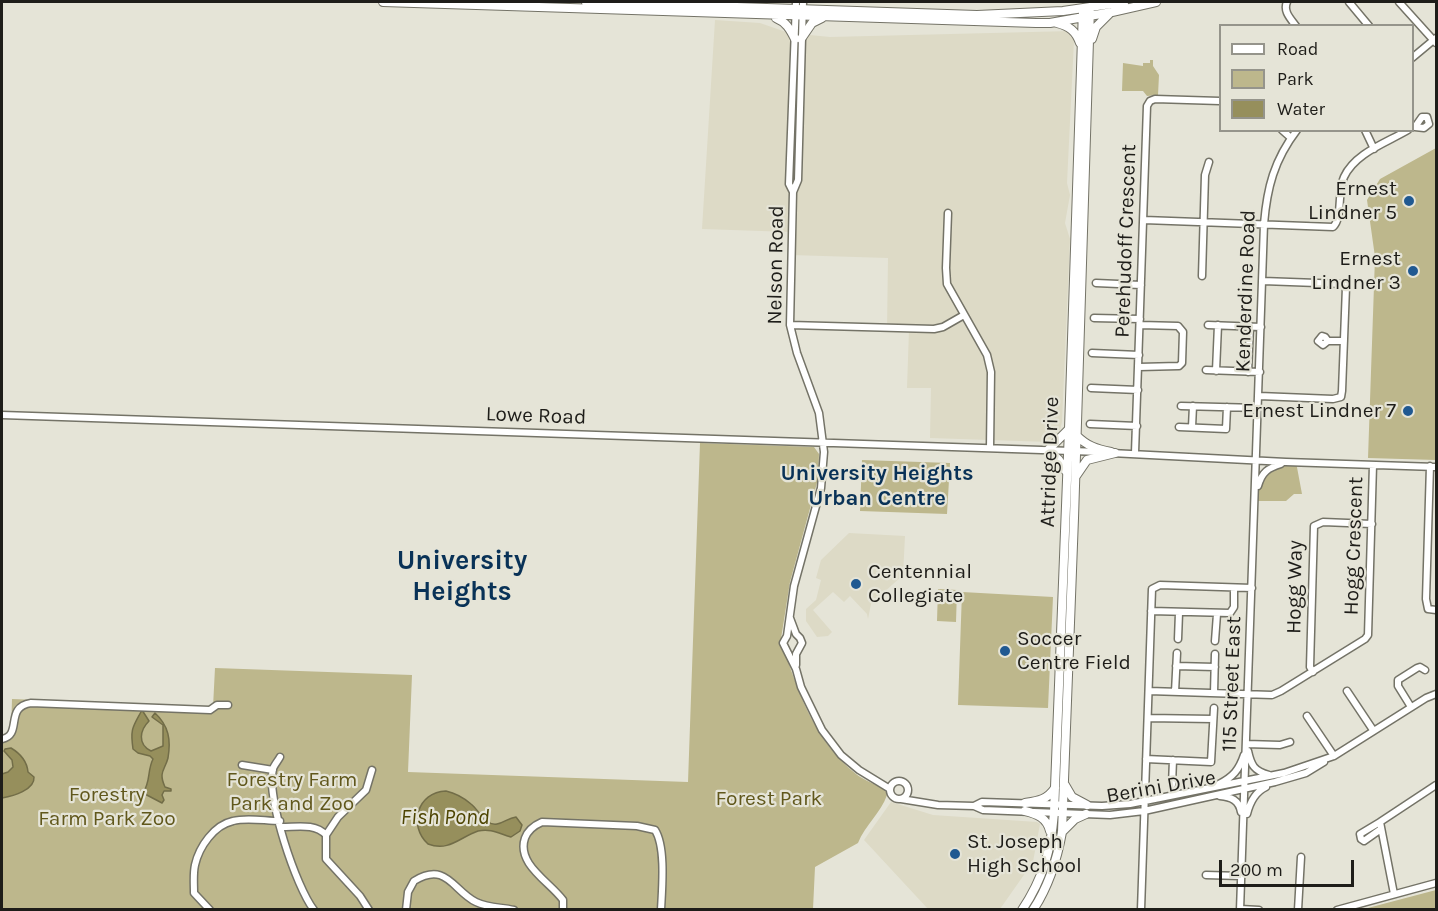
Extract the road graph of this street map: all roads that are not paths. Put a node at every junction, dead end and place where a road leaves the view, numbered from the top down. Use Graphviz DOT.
graph roads {
  1 [pos="383,2"];
  2 [pos="392,2"];
  3 [pos="397,2"];
  4 [pos="586,2"];
  5 [pos="787,2"];
  6 [pos="812,2"];
  7 [pos="1076,2"];
  8 [pos="1124,2"];
  9 [pos="1156,2"];
  10 [pos="1287,2"];
  11 [pos="1349,2"];
  12 [pos="1401,2"];
  13 [pos="1111,6"];
  14 [pos="1086,8"];
  15 [pos="799,9"];
  16 [pos="1063,11"];
  17 [pos="769,12"];
  18 [pos="825,13"];
  19 [pos="941,13"];
  20 [pos="929,20"];
  21 [pos="1050,22"];
  22 [pos="1295,24"];
  23 [pos="1367,24"];
  24 [pos="798,39"];
  25 [pos="1436,40"];
  26 [pos="1089,42"];
  27 [pos="1082,48"];
  28 [pos="1414,57"];
  29 [pos="1219,101"];
  30 [pos="1284,132"];
  31 [pos="1296,132"];
  32 [pos="1366,132"];
  33 [pos="1404,132"];
  34 [pos="1292,138"];
  35 [pos="1374,149"];
  36 [pos="1209,162"];
  37 [pos="948,213"];
  38 [pos="1144,220"];
  39 [pos="1203,222"];
  40 [pos="1264,224"];
  41 [pos="1202,276"];
  42 [pos="1263,280"];
  43 [pos="1095,283"];
  44 [pos="1141,285"];
  45 [pos="964,315"];
  46 [pos="1094,318"];
  47 [pos="1140,322"];
  48 [pos="790,325"];
  49 [pos="1208,325"];
  50 [pos="1218,325"];
  51 [pos="1250,326"];
  52 [pos="1262,327"];
  53 [pos="1328,341"];
  54 [pos="1344,342"];
  55 [pos="1092,353"];
  56 [pos="1139,355"];
  57 [pos="1139,367"];
  58 [pos="1206,370"];
  59 [pos="1216,370"];
  60 [pos="1248,372"];
  61 [pos="1260,372"];
  62 [pos="1091,388"];
  63 [pos="1138,390"];
  64 [pos="1259,396"];
  65 [pos="1181,406"];
  66 [pos="1193,406"];
  67 [pos="1227,407"];
  68 [pos="1258,408"];
  69 [pos="2,415"];
  70 [pos="1090,424"];
  71 [pos="1137,426"];
  72 [pos="1179,427"];
  73 [pos="1192,427"];
  74 [pos="1070,429"];
  75 [pos="1076,435"];
  76 [pos="824,441"];
  77 [pos="990,448"];
  78 [pos="1048,450"];
  79 [pos="1072,451"];
  80 [pos="1115,453"];
  81 [pos="1135,453"];
  82 [pos="1257,460"];
  83 [pos="1287,462"];
  84 [pos="1373,465"];
  85 [pos="1433,466"];
  86 [pos="1071,476"];
  87 [pos="1255,495"];
  88 [pos="1372,524"];
  89 [pos="1234,588"];
  90 [pos="1252,588"];
  91 [pos="1437,610"];
  92 [pos="1151,611"];
  93 [pos="1179,613"];
  94 [pos="1217,614"];
  95 [pos="790,617"];
  96 [pos="796,634"];
  97 [pos="787,636"];
  98 [pos="1178,639"];
  99 [pos="1215,641"];
  100 [pos="799,649"];
  101 [pos="788,651"];
  102 [pos="1177,653"];
  103 [pos="1215,654"];
  104 [pos="1176,666"];
  105 [pos="1215,667"];
  106 [pos="796,669"];
  107 [pos="1425,670"];
  108 [pos="1313,672"];
  109 [pos="1149,691"];
  110 [pos="1347,691"];
  111 [pos="1175,692"];
  112 [pos="1214,693"];
  113 [pos="1437,694"];
  114 [pos="1248,695"];
  115 [pos="228,705"];
  116 [pos="1411,707"];
  117 [pos="1214,708"];
  118 [pos="1307,716"];
  119 [pos="1148,718"];
  120 [pos="1213,719"];
  121 [pos="1373,730"];
  122 [pos="2,739"];
  123 [pos="1290,742"];
  124 [pos="1246,745"];
  125 [pos="280,757"];
  126 [pos="1332,757"];
  127 [pos="1146,759"];
  128 [pos="1173,760"];
  129 [pos="242,765"];
  130 [pos="273,770"];
  131 [pos="372,770"];
  132 [pos="1274,779"];
  133 [pos="1064,780"];
  134 [pos="1172,785"];
  135 [pos="1245,785"];
  136 [pos="891,786"];
  137 [pos="1435,786"];
  138 [pos="1056,787"];
  139 [pos="1210,788"];
  140 [pos="907,790"];
  141 [pos="1437,794"];
  142 [pos="1214,796"];
  143 [pos="901,799"];
  144 [pos="1145,802"];
  145 [pos="924,803"];
  146 [pos="1087,805"];
  147 [pos="1025,807"];
  148 [pos="1058,809"];
  149 [pos="1144,811"];
  150 [pos="1086,814"];
  151 [pos="281,824"];
  152 [pos="1243,827"];
  153 [pos="1062,832"];
  154 [pos="326,835"];
  155 [pos="1052,838"];
  156 [pos="1301,857"];
  157 [pos="1206,875"];
  158 [pos="1241,876"];
  159 [pos="1437,883"];
  160 [pos="1394,894"];
  161 [pos="210,909"];
  162 [pos="314,909"];
  163 [pos="369,909"];
  164 [pos="406,909"];
  165 [pos="514,909"];
  166 [pos="563,909"];
  167 [pos="661,909"];
  168 [pos="1022,909"];
  169 [pos="1033,909"];
  170 [pos="1141,909"];
  171 [pos="1240,909"];
  172 [pos="1259,909"];
  173 [pos="1298,909"];
  174 [pos="1336,909"];
  1 -- 2 [label="main road"];
  2 -- 3 [label="main road"];
  3 -- 17 [label="main road"];
  4 -- 17 [label="main road"];
  5 -- 17 [label="main road"];
  6 -- 18 [label="main road"];
  7 -- 16 [label="main road"];
  8 -- 13 [label="main road"];
  9 -- 13 [label="main road"];
  10 -- 22 [label="street"];
  11 -- 23 [label="street"];
  12 -- 25 [label="street"];
  13 -- 14 [label="main road"];
  13 -- 26 [label="main road"];
  14 -- 16 [label="main road"];
  14 -- 21 [label="main road"];
  14 -- 26 [label="main road, Attridge Drive"];
  14 -- 27 [label="main road, Attridge Drive"];
  15 -- 17 [label="main road"];
  15 -- 18 [label="main road"];
  15 -- 24 [label="street, Nelson Road"];
  16 -- 19 [label="main road"];
  17 -- 24 [label="main road"];
  18 -- 19 [label="main road"];
  18 -- 20 [label="main road"];
  18 -- 24 [label="main road"];
  19 -- 20 [label="main road"];
  20 -- 21 [label="main road"];
  21 -- 27 [label="main road"];
  24 -- 48 [label="street, Nelson Road"];
  25 -- 28 [label="street"];
  26 -- 75 [label="main road, Attridge Drive"];
  27 -- 74 [label="main road, Attridge Drive"];
  29 -- 38 [label="street, Perehudoff Crescent"];
  30 -- 34 [label="street"];
  31 -- 34 [label="street, Kenderdine Road"];
  32 -- 35 [label="street"];
  33 -- 35 [label="street"];
  34 -- 40 [label="street, Kenderdine Road"];
  35 -- 40 [label="street"];
  36 -- 39 [label="street"];
  37 -- 45 [label="street"];
  38 -- 39 [label="street"];
  38 -- 44 [label="street, Perehudoff Crescent"];
  39 -- 40 [label="street"];
  39 -- 41 [label="street"];
  40 -- 42 [label="street, Kenderdine Road"];
  42 -- 52 [label="street, Kenderdine Road"];
  42 -- 54 [label="street"];
  43 -- 44 [label="street"];
  44 -- 47 [label="street, Perehudoff Crescent"];
  45 -- 48 [label="street"];
  45 -- 77 [label="street"];
  46 -- 47 [label="street"];
  47 -- 56 [label="street, Perehudoff Crescent"];
  47 -- 57 [label="street"];
  48 -- 76 [label="street, Nelson Road"];
  49 -- 50 [label="street"];
  50 -- 51 [label="street"];
  50 -- 59 [label="street"];
  51 -- 52 [label="street"];
  51 -- 60 [label="street"];
  52 -- 61 [label="street, Kenderdine Road"];
  53 -- 54 [label="street"];
  54 -- 64 [label="street"];
  55 -- 56 [label="street"];
  56 -- 57 [label="street, Perehudoff Crescent"];
  57 -- 63 [label="street, Perehudoff Crescent"];
  58 -- 59 [label="street"];
  59 -- 60 [label="street"];
  60 -- 61 [label="street"];
  61 -- 64 [label="street, Kenderdine Road"];
  62 -- 63 [label="street"];
  63 -- 71 [label="street, Perehudoff Crescent"];
  64 -- 68 [label="street, Kenderdine Road"];
  65 -- 66 [label="street"];
  66 -- 67 [label="street"];
  66 -- 73 [label="street"];
  67 -- 68 [label="street"];
  67 -- 73 [label="street"];
  68 -- 82 [label="street, Kenderdine Road"];
  69 -- 76 [label="street, Lowe Road"];
  70 -- 71 [label="street"];
  71 -- 81 [label="street, Perehudoff Crescent"];
  72 -- 73 [label="street"];
  74 -- 78 [label="main road"];
  74 -- 79 [label="main road, Attridge Drive"];
  75 -- 79 [label="main road, Attridge Drive"];
  75 -- 80 [label="main road"];
  76 -- 77 [label="street, Lowe Road"];
  76 -- 95 [label="street, Nelson Road"];
  77 -- 78 [label="street, Lowe Road"];
  78 -- 79 [label="street, Lowe Road"];
  78 -- 86 [label="main road"];
  79 -- 80 [label="street"];
  79 -- 86 [label="main road, Attridge Drive"];
  80 -- 81 [label="street"];
  80 -- 86 [label="main road"];
  81 -- 82 [label="street"];
  82 -- 83 [label="street"];
  82 -- 87 [label="street, 115 Street East"];
  83 -- 84 [label="street"];
  83 -- 87 [label="street"];
  84 -- 85 [label="street"];
  84 -- 88 [label="street, Hogg Crescent"];
  85 -- 91 [label="street"];
  86 -- 133 [label="main road, Attridge Drive"];
  86 -- 138 [label="main road, Attridge Drive"];
  87 -- 90 [label="street, 115 Street East"];
  88 -- 108 [label="street, Hogg Crescent"];
  88 -- 108 [label="street, Hogg Way"];
  89 -- 90 [label="street"];
  89 -- 92 [label="street"];
  89 -- 94 [label="street"];
  90 -- 114 [label="street, 115 Street East"];
  92 -- 93 [label="street"];
  92 -- 109 [label="street"];
  93 -- 94 [label="street"];
  93 -- 98 [label="street"];
  94 -- 99 [label="street"];
  95 -- 96 [label="street, Nelson Road"];
  95 -- 97 [label="street, Nelson Road"];
  96 -- 97 [label="street"];
  96 -- 100 [label="street, Nelson Road"];
  97 -- 101 [label="street, Nelson Road"];
  100 -- 101 [label="street"];
  100 -- 106 [label="street, Nelson Road"];
  101 -- 106 [label="street, Nelson Road"];
  102 -- 104 [label="street"];
  103 -- 105 [label="street"];
  104 -- 105 [label="street"];
  104 -- 111 [label="street"];
  105 -- 112 [label="street"];
  106 -- 136 [label="street, Nelson Road"];
  107 -- 116 [label="street"];
  108 -- 114 [label="street, Hogg Crescent"];
  109 -- 111 [label="street, Hogg Crescent"];
  109 -- 119 [label="street"];
  110 -- 121 [label="street"];
  111 -- 112 [label="street, Hogg Crescent"];
  112 -- 114 [label="street, Hogg Crescent"];
  113 -- 116 [label="street, Berini Drive"];
  114 -- 124 [label="street, 115 Street East"];
  115 -- 122 [label="street"];
  116 -- 121 [label="street, Berini Drive"];
  117 -- 120 [label="street"];
  118 -- 126 [label="street"];
  119 -- 120 [label="street"];
  119 -- 127 [label="street"];
  120 -- 128 [label="street"];
  121 -- 126 [label="street, Berini Drive"];
  123 -- 124 [label="street"];
  124 -- 132 [label="street"];
  124 -- 135 [label="street, 115 Street East"];
  124 -- 139 [label="street"];
  125 -- 130 [label="street"];
  126 -- 132 [label="street, Berini Drive"];
  127 -- 128 [label="street"];
  127 -- 144 [label="street"];
  128 -- 134 [label="street"];
  129 -- 130 [label="street"];
  130 -- 151 [label="street"];
  131 -- 154 [label="street"];
  132 -- 135 [label="street, Berini Drive"];
  132 -- 152 [label="street"];
  133 -- 146 [label="main road"];
  133 -- 148 [label="main road, Attridge Drive"];
  135 -- 139 [label="street, Berini Drive"];
  135 -- 142 [label="street, Berini Drive"];
  135 -- 152 [label="street, 115 Street East"];
  136 -- 140 [label="street"];
  136 -- 143 [label="street"];
  137 -- 141 [label="street"];
  137 -- 160 [label="street"];
  138 -- 147 [label="main road"];
  138 -- 148 [label="main road, Attridge Drive"];
  139 -- 144 [label="street, Berini Drive"];
  140 -- 143 [label="street"];
  140 -- 145 [label="street"];
  142 -- 149 [label="street, Berini Drive"];
  142 -- 152 [label="street"];
  143 -- 145 [label="street"];
  144 -- 146 [label="street, Berini Drive"];
  144 -- 149 [label="street"];
  145 -- 147 [label="street"];
  146 -- 148 [label="street, Berini Drive"];
  147 -- 148 [label="street"];
  147 -- 155 [label="main road"];
  148 -- 150 [label="street, Berini Drive"];
  148 -- 153 [label="main road, Attridge Drive"];
  148 -- 155 [label="main road, Attridge Drive"];
  149 -- 150 [label="street, Berini Drive"];
  149 -- 170 [label="street"];
  150 -- 153 [label="main road"];
  151 -- 154 [label="street"];
  151 -- 161 [label="street"];
  151 -- 162 [label="street"];
  152 -- 158 [label="street, 115 Street East"];
  153 -- 169 [label="main road, Attridge Drive"];
  154 -- 163 [label="street"];
  155 -- 168 [label="main road, Attridge Drive"];
  156 -- 173 [label="street"];
  157 -- 158 [label="street"];
  158 -- 171 [label="street, 115 Street East"];
  159 -- 160 [label="street"];
  160 -- 174 [label="street"];
  164 -- 165 [label="street"];
  166 -- 167 [label="street"];
  171 -- 172 [label="street"];
}
